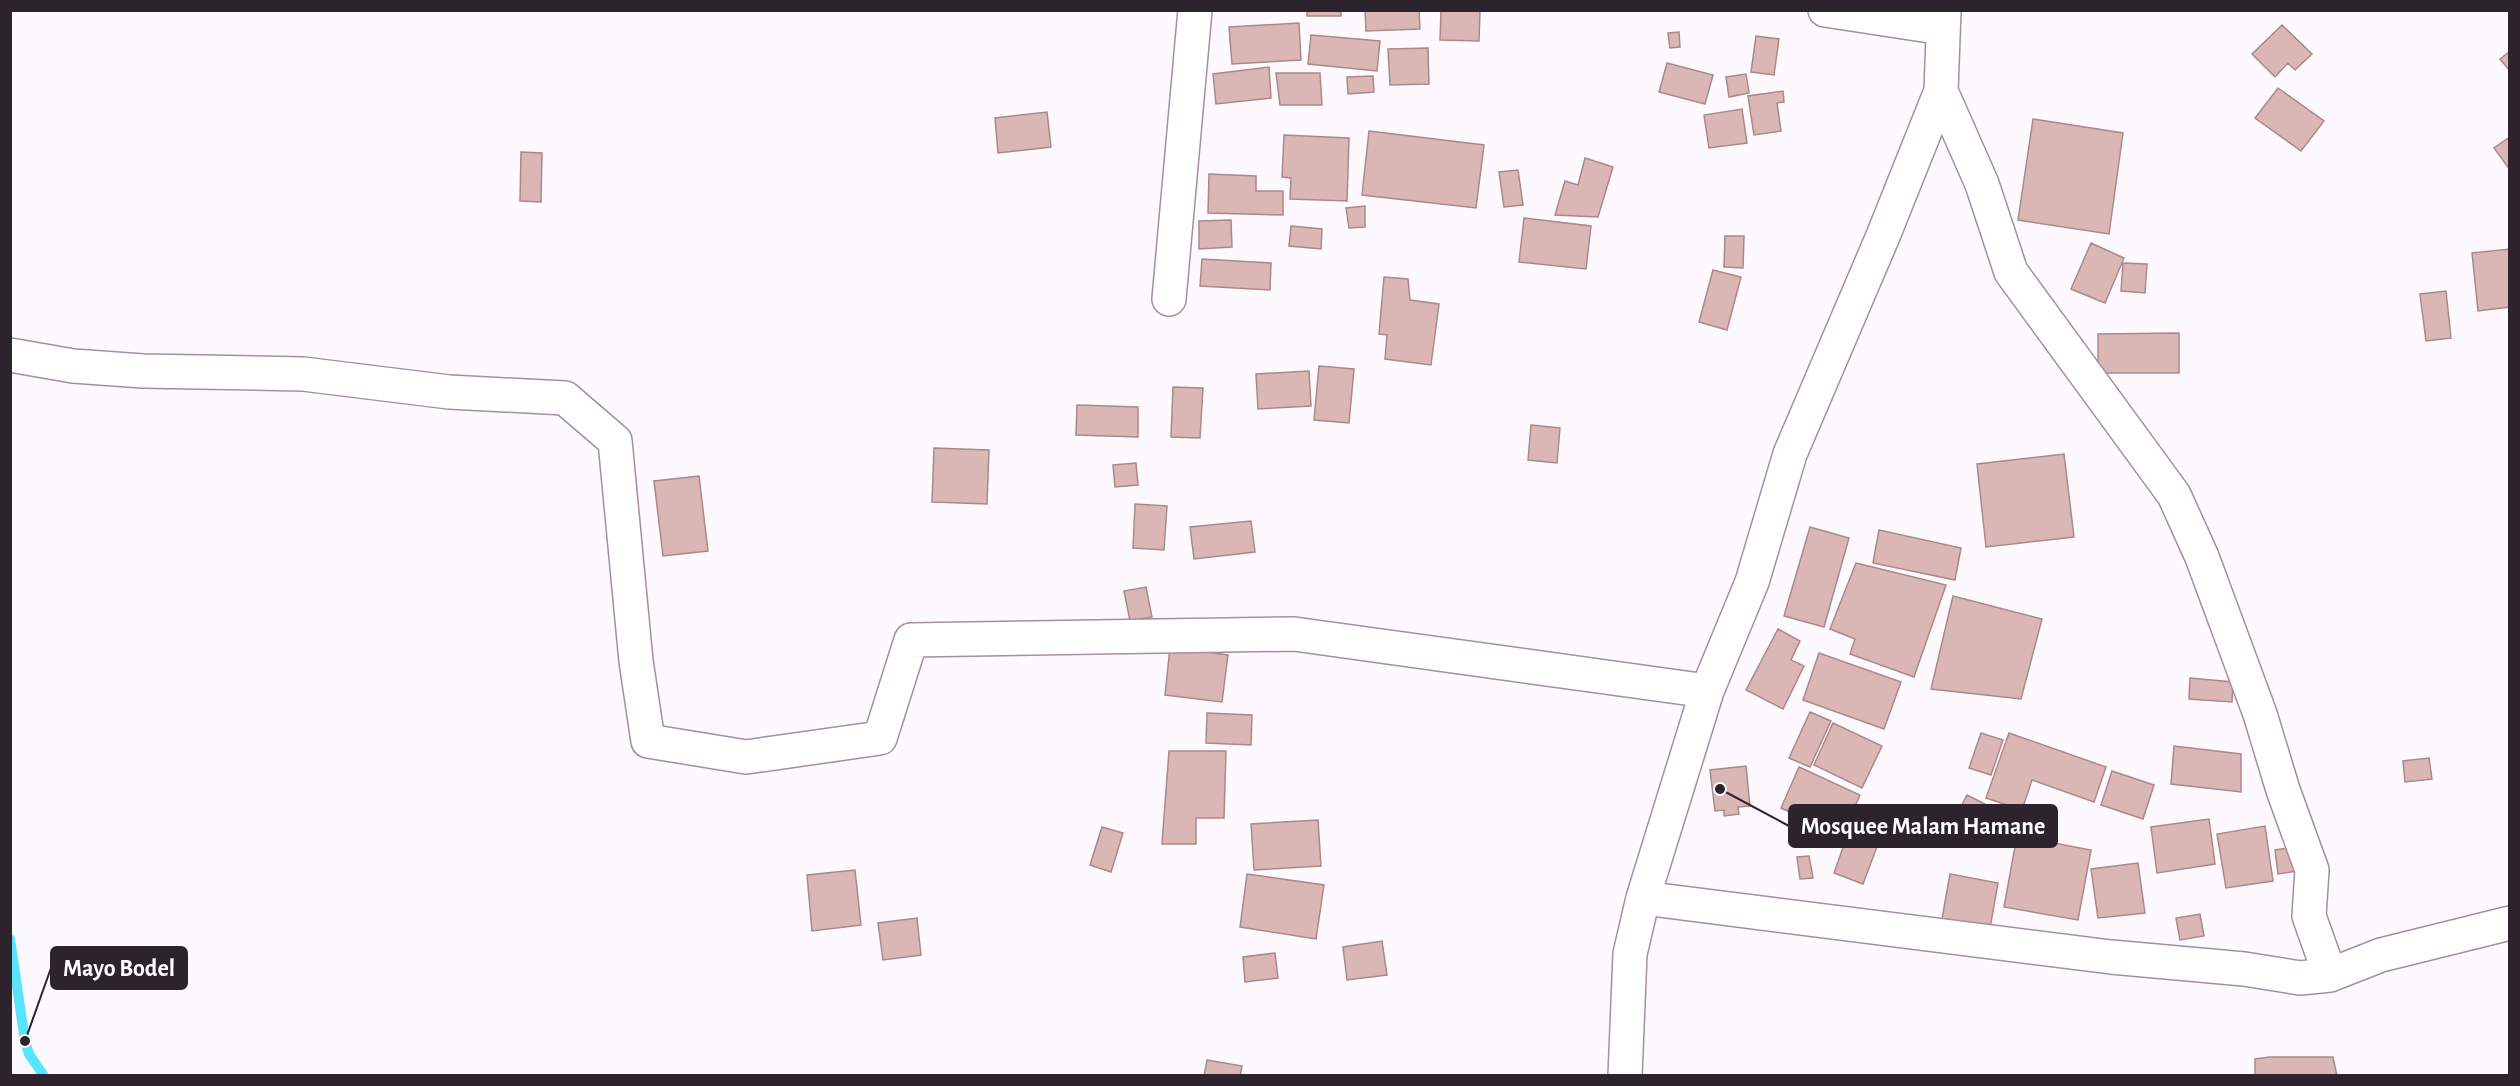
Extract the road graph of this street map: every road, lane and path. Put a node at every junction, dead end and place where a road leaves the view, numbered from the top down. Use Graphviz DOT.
graph roads {
  1 [pos="1195,10"];
  2 [pos="1825,10"];
  3 [pos="1943,19"];
  4 [pos="1941,91"];
  5 [pos="1169,299"];
  6 [pos="10,355"];
  7 [pos="1707,691"];
  8 [pos="1643,898"];
  9 [pos="2510,923"];
  10 [pos="2330,975"];
  11 [pos="1625,1076"];
  1 -- 5 [label="street"];
  2 -- 3 [label="street"];
  3 -- 4 [label="street"];
  4 -- 7 [label="street"];
  4 -- 10 [label="street"];
  6 -- 7 [label="street"];
  7 -- 8 [label="street"];
  8 -- 10 [label="street"];
  8 -- 11 [label="street"];
  9 -- 10 [label="street"];
}
